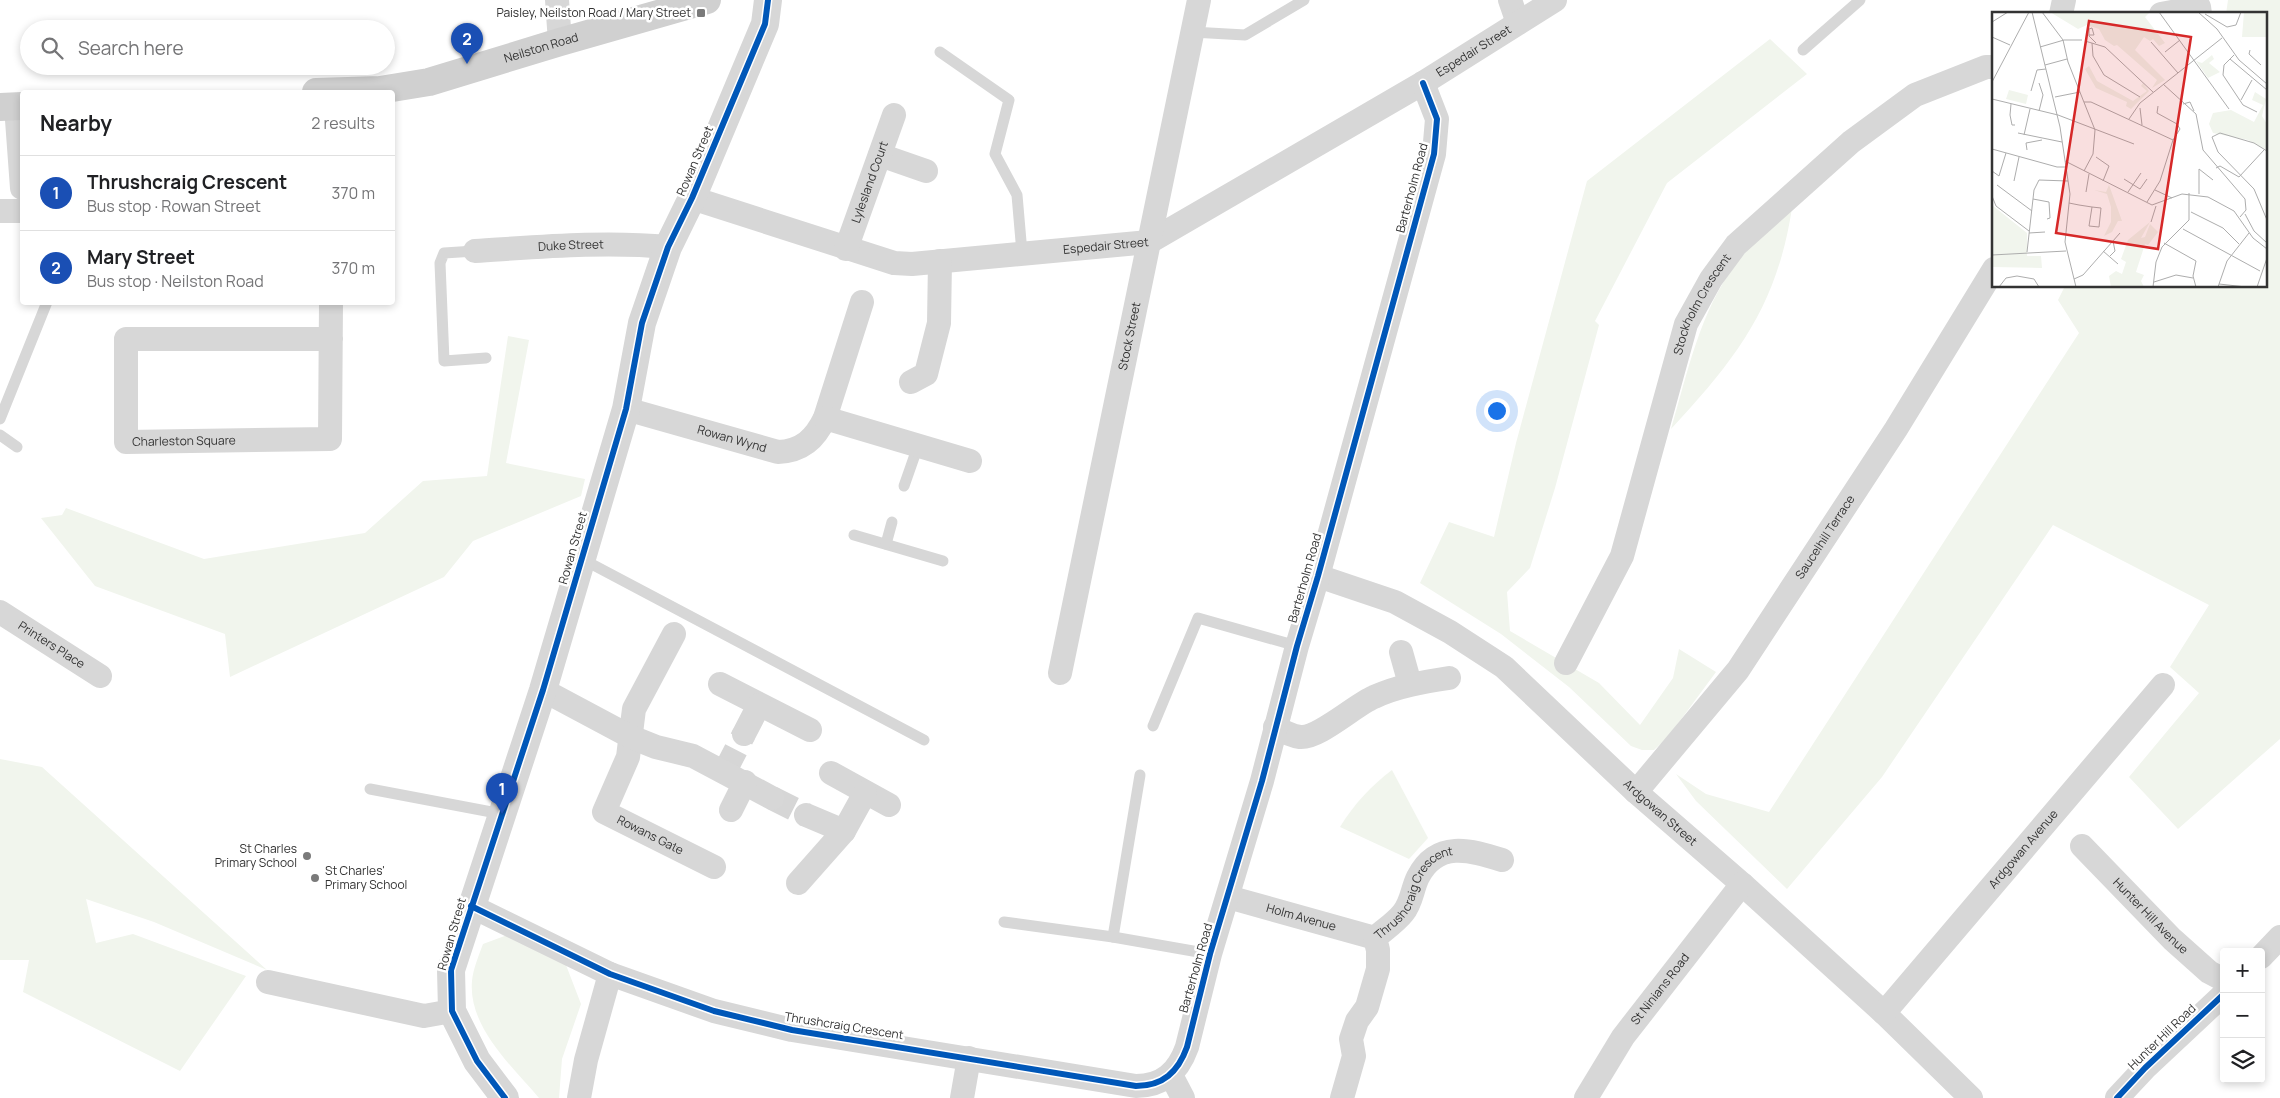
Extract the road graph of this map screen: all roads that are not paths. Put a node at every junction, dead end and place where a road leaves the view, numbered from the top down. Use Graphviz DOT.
graph roads {
  1 [pos="557,0"];
  2 [pos="707,0"];
  3 [pos="768,0"];
  4 [pos="1199,0"];
  5 [pos="1304,0"];
  6 [pos="1510,0"];
  7 [pos="1555,0"];
  8 [pos="1860,0"];
  9 [pos="2172,12"];
  10 [pos="2200,12"];
  11 [pos="1518,23"];
  12 [pos="1192,32"];
  13 [pos="560,42"];
  14 [pos="1803,50"];
  15 [pos="940,52"];
  16 [pos="1992,67"];
  17 [pos="1424,83"];
  18 [pos="380,90"];
  19 [pos="13,106"];
  20 [pos="894,115"];
  21 [pos="880,155"];
  22 [pos="20,170"];
  23 [pos="926,171"];
  24 [pos="692,198"];
  25 [pos="0,211"];
  26 [pos="20,211"];
  27 [pos="1149,242"];
  28 [pos="668,247"];
  29 [pos="846,249"];
  30 [pos="475,250"];
  31 [pos="1022,253"];
  32 [pos="940,261"];
  33 [pos="1992,272"];
  34 [pos="862,302"];
  35 [pos="46,305"];
  36 [pos="331,305"];
  37 [pos="331,339"];
  38 [pos="486,358"];
  39 [pos="911,382"];
  40 [pos="626,409"];
  41 [pos="825,418"];
  42 [pos="0,419"];
  43 [pos="0,434"];
  44 [pos="918,446"];
  45 [pos="17,447"];
  46 [pos="970,461"];
  47 [pos="904,486"];
  48 [pos="892,522"];
  49 [pos="854,535"];
  50 [pos="886,544"];
  51 [pos="582,559"];
  52 [pos="943,561"];
  53 [pos="1318,576"];
  54 [pos="1,614"];
  55 [pos="674,634"];
  56 [pos="1297,646"];
  57 [pos="1401,652"];
  58 [pos="1566,663"];
  59 [pos="1060,673"];
  60 [pos="100,676"];
  61 [pos="1448,678"];
  62 [pos="720,684"];
  63 [pos="1410,684"];
  64 [pos="2163,685"];
  65 [pos="543,690"];
  66 [pos="758,705"];
  67 [pos="1153,726"];
  68 [pos="1275,727"];
  69 [pos="810,730"];
  70 [pos="744,734"];
  71 [pos="631,737"];
  72 [pos="924,740"];
  73 [pos="831,774"];
  74 [pos="1140,775"];
  75 [pos="745,782"];
  76 [pos="370,789"];
  77 [pos="1636,792"];
  78 [pos="865,793"];
  79 [pos="772,798"];
  80 [pos="889,805"];
  81 [pos="731,810"];
  82 [pos="502,814"];
  83 [pos="806,815"];
  84 [pos="844,831"];
  85 [pos="2082,846"];
  86 [pos="1502,860"];
  87 [pos="714,867"];
  88 [pos="798,883"];
  89 [pos="1742,884"];
  90 [pos="1228,897"];
  91 [pos="471,906"];
  92 [pos="1004,922"];
  93 [pos="1113,937"];
  94 [pos="1374,938"];
  95 [pos="2280,938"];
  96 [pos="2265,953"];
  97 [pos="1210,954"];
  98 [pos="610,974"];
  99 [pos="2220,978"];
  100 [pos="268,982"];
  101 [pos="2220,998"];
  102 [pos="452,1011"];
  103 [pos="1884,1013"];
  104 [pos="969,1058"];
  105 [pos="1171,1075"];
  106 [pos="505,1098"];
  107 [pos="579,1098"];
  108 [pos="962,1098"];
  109 [pos="1183,1098"];
  110 [pos="1342,1098"];
  111 [pos="1586,1098"];
  112 [pos="1971,1098"];
  113 [pos="2117,1098"];
  1 -- 13 [label="street"];
  2 -- 13 [label="main road, Neilston Road"];
  3 -- 24 [label="street, Rowan Street"];
  4 -- 12 [label="street, Stock Street"];
  5 -- 12 [label="lane"];
  6 -- 11 [label="street"];
  7 -- 11 [label="street, Espedair Street"];
  8 -- 14 [label="lane"];
  9 -- 10 [label="street"];
  11 -- 17 [label="street, Espedair Street"];
  12 -- 27 [label="street, Stock Street"];
  13 -- 18 [label="main road, Neilston Road"];
  15 -- 31 [label="lane"];
  16 -- 58 [label="street, Stockholm Crescent"];
  17 -- 27 [label="street, Espedair Street"];
  17 -- 53 [label="street, Barterholm Road"];
  19 -- 22 [label="street"];
  20 -- 21 [label="street, Lylesland Court"];
  21 -- 23 [label="street"];
  21 -- 29 [label="street, Lylesland Court"];
  24 -- 28 [label="street, Rowan Street"];
  24 -- 29 [label="street, Espedair Street"];
  25 -- 26 [label="street"];
  27 -- 31 [label="street, Espedair Street"];
  27 -- 59 [label="street, Stock Street"];
  28 -- 30 [label="street, Duke Street"];
  28 -- 40 [label="street, Rowan Street"];
  29 -- 32 [label="street, Espedair Street"];
  30 -- 38 [label="lane"];
  31 -- 32 [label="street, Espedair Street"];
  32 -- 39 [label="street"];
  33 -- 77 [label="street, Saucelhill Terrace"];
  34 -- 41 [label="street, Rowan Wynd"];
  35 -- 42 [label="lane"];
  36 -- 37 [label="street, Charleston Square"];
  37 -- 37 [label="street, Charleston Square"];
  40 -- 41 [label="street, Rowan Wynd"];
  40 -- 51 [label="street, Rowan Street"];
  41 -- 44 [label="street"];
  43 -- 45 [label="lane"];
  44 -- 46 [label="street"];
  44 -- 47 [label="lane"];
  48 -- 50 [label="lane"];
  49 -- 50 [label="lane"];
  50 -- 52 [label="lane"];
  51 -- 65 [label="street, Rowan Street"];
  51 -- 72 [label="lane"];
  53 -- 56 [label="street, Barterholm Road"];
  53 -- 77 [label="street, Ardgowan Street"];
  54 -- 60 [label="street, Printers Place"];
  55 -- 71 [label="street, Rowans Gate"];
  56 -- 67 [label="lane"];
  56 -- 68 [label="street, Barterholm Road"];
  57 -- 63 [label="street"];
  61 -- 63 [label="street"];
  62 -- 66 [label="street"];
  63 -- 68 [label="street"];
  64 -- 103 [label="street, Ardgowan Avenue"];
  65 -- 71 [label="street"];
  65 -- 82 [label="street, Rowan Street"];
  66 -- 69 [label="street"];
  66 -- 70 [label="street"];
  68 -- 90 [label="street, Barterholm Road"];
  71 -- 75 [label="street"];
  71 -- 87 [label="street, Rowans Gate"];
  73 -- 78 [label="street"];
  74 -- 93 [label="lane"];
  75 -- 79 [label="street"];
  75 -- 81 [label="street"];
  76 -- 82 [label="lane"];
  77 -- 89 [label="street, Ardgowan Street"];
  78 -- 80 [label="street"];
  78 -- 84 [label="street"];
  82 -- 91 [label="street, Rowan Street"];
  83 -- 84 [label="street"];
  84 -- 88 [label="street"];
  85 -- 99 [label="street, Hunter Hill Avenue"];
  86 -- 94 [label="street, Thrushcraig Crescent"];
  89 -- 103 [label="street, Ardgowan Street"];
  89 -- 111 [label="street, St Ninians Road"];
  90 -- 94 [label="street, Holm Avenue"];
  90 -- 97 [label="street, Barterholm Road"];
  91 -- 98 [label="street, Thrushcraig Crescent"];
  91 -- 102 [label="street, Rowan Street"];
  92 -- 93 [label="lane"];
  93 -- 97 [label="lane"];
  94 -- 110 [label="street, Thrushcraig Crescent"];
  95 -- 96 [label="street"];
  97 -- 105 [label="street, Barterholm Road"];
  98 -- 104 [label="street, Thrushcraig Crescent"];
  98 -- 107 [label="street"];
  100 -- 102 [label="street"];
  101 -- 113 [label="street, Hunter Hill Road"];
  102 -- 106 [label="street, Rowan Street"];
  103 -- 112 [label="street, Ardgowan Street"];
  104 -- 105 [label="street, Thrushcraig Crescent"];
  104 -- 108 [label="street"];
  105 -- 109 [label="street"];
}
